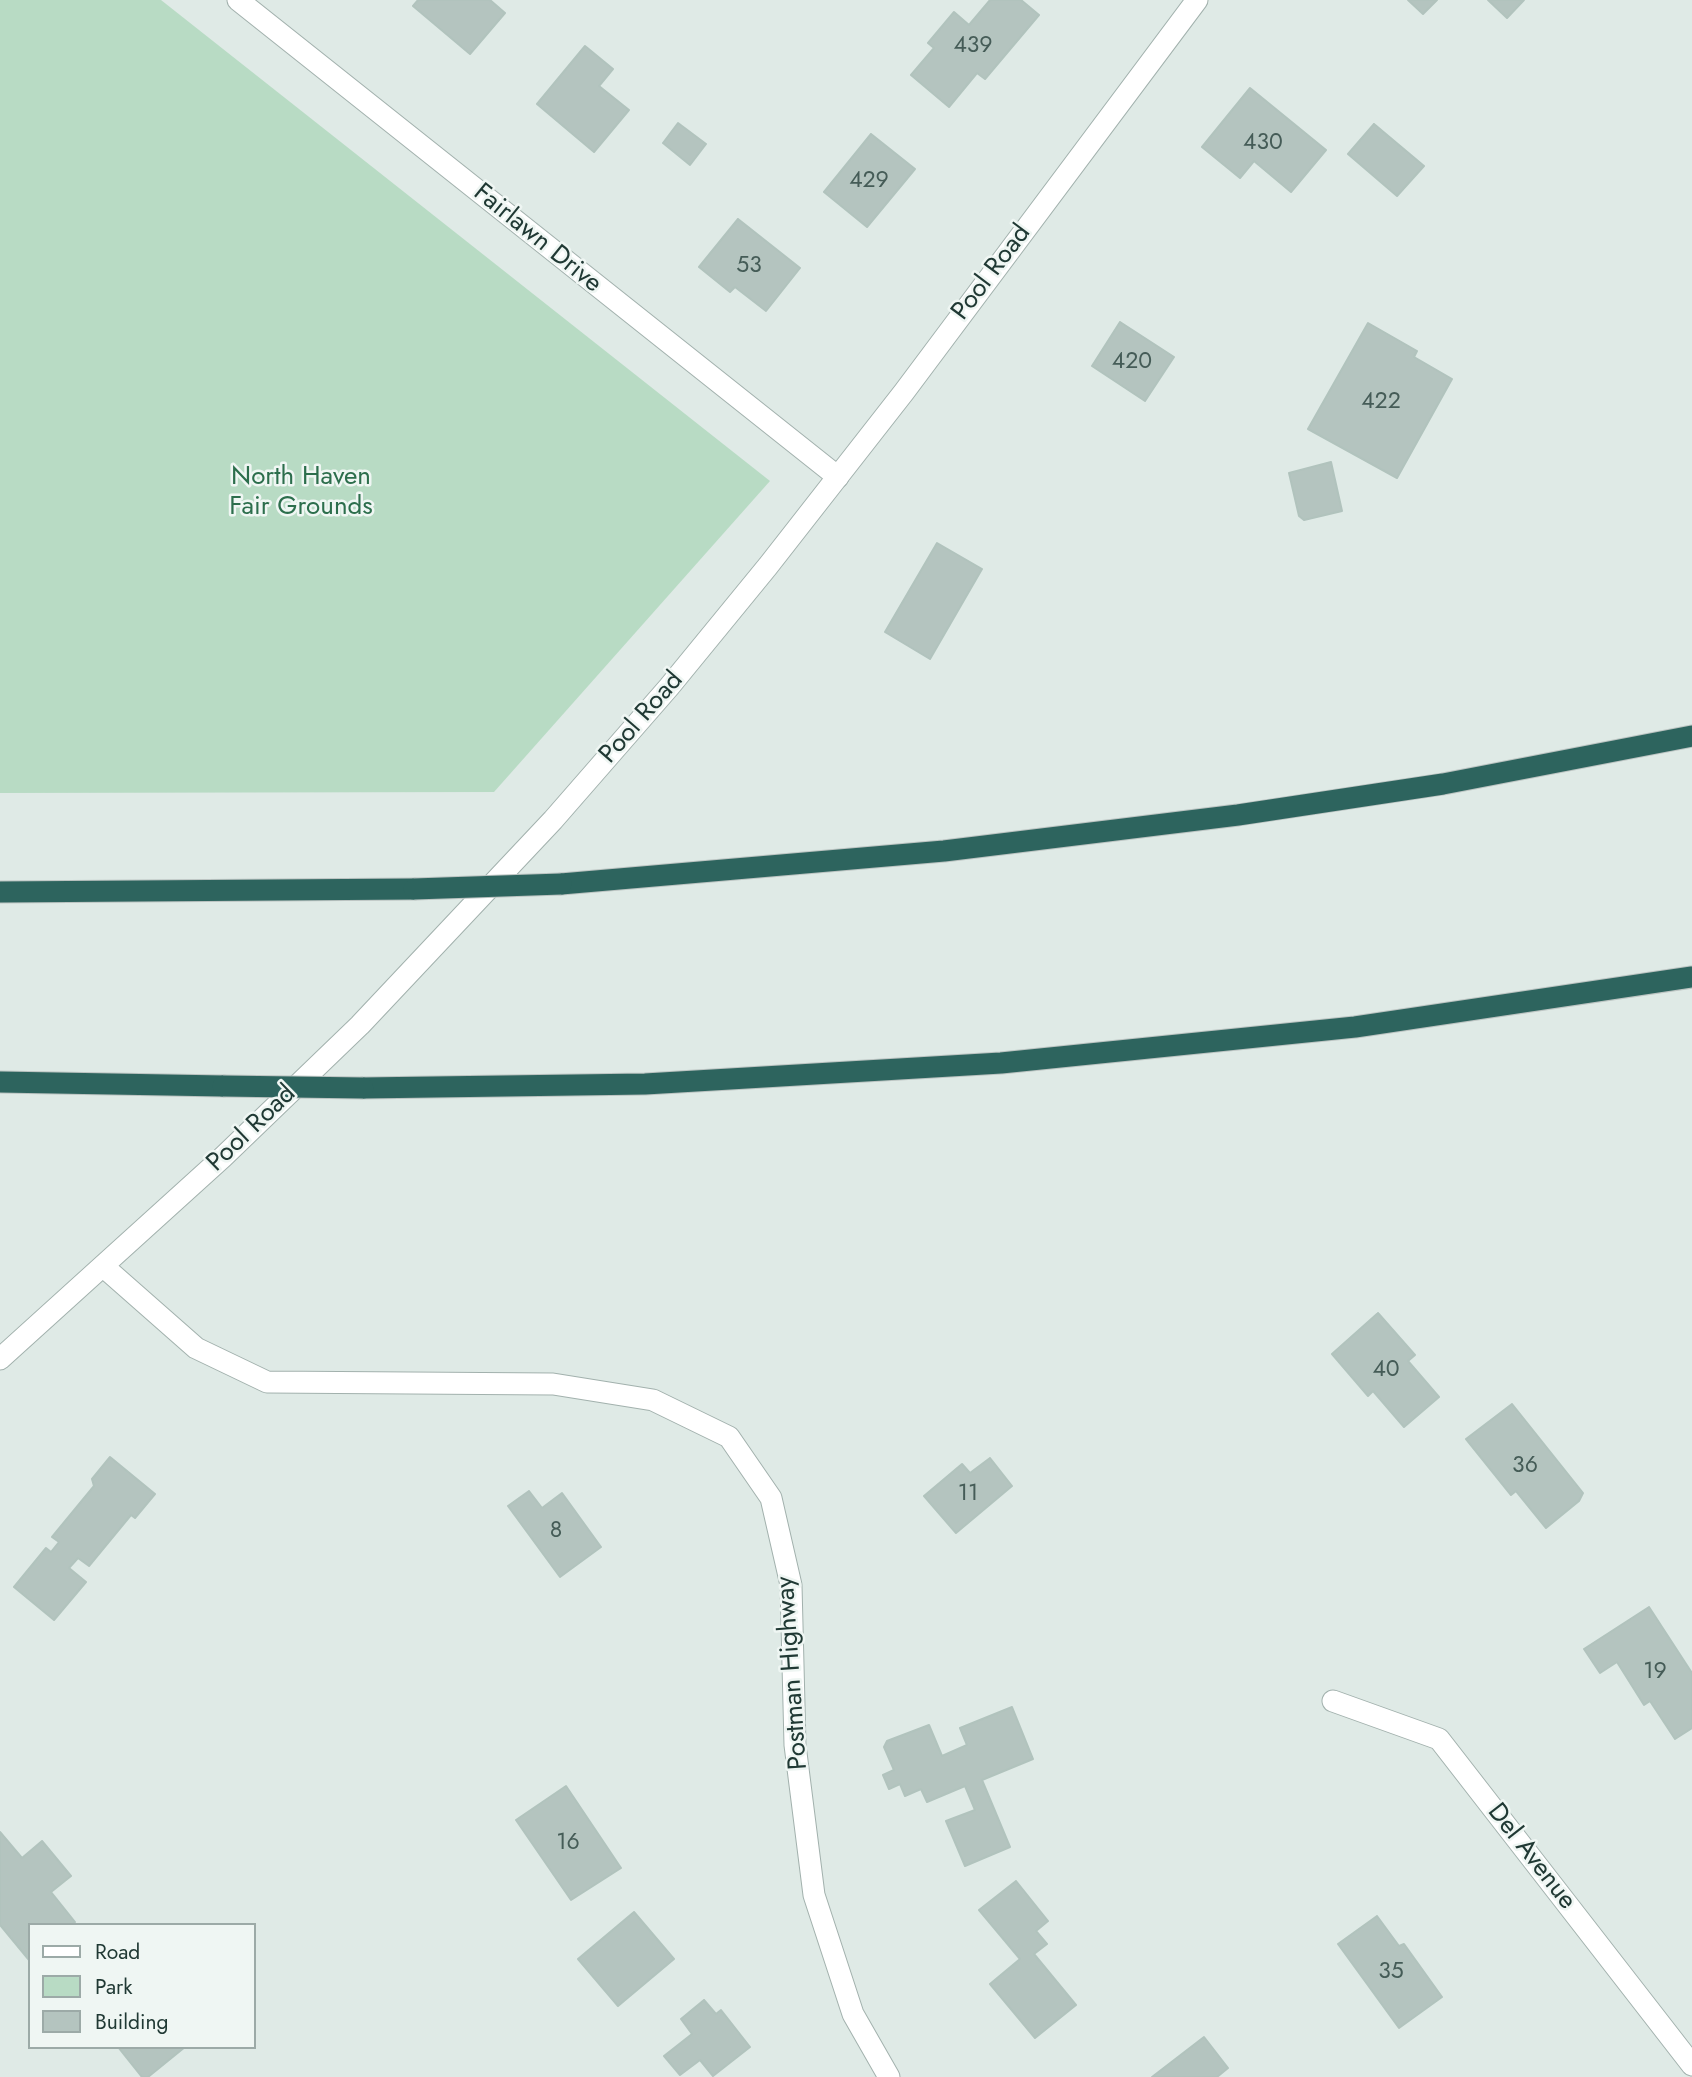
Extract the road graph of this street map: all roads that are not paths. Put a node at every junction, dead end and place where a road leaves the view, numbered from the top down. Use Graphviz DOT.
graph roads {
  1 [pos="237,0"];
  2 [pos="1197,0"];
  3 [pos="838,477"];
  4 [pos="1692,736"];
  5 [pos="0,892"];
  6 [pos="1692,977"];
  7 [pos="0,1082"];
  8 [pos="104,1267"];
  9 [pos="0,1359"];
  10 [pos="1333,1701"];
  11 [pos="1692,2065"];
  12 [pos="889,2077"];
  1 -- 3 [label="street, Fairlawn Drive"];
  2 -- 3 [label="street, Pool Road"];
  3 -- 8 [label="street, Pool Road"];
  4 -- 5 [label="highway, bridge"];
  6 -- 7 [label="highway, bridge"];
  8 -- 9 [label="street, Pool Road"];
  8 -- 12 [label="street, Postman Highway"];
  10 -- 11 [label="street, Del Avenue"];
}
